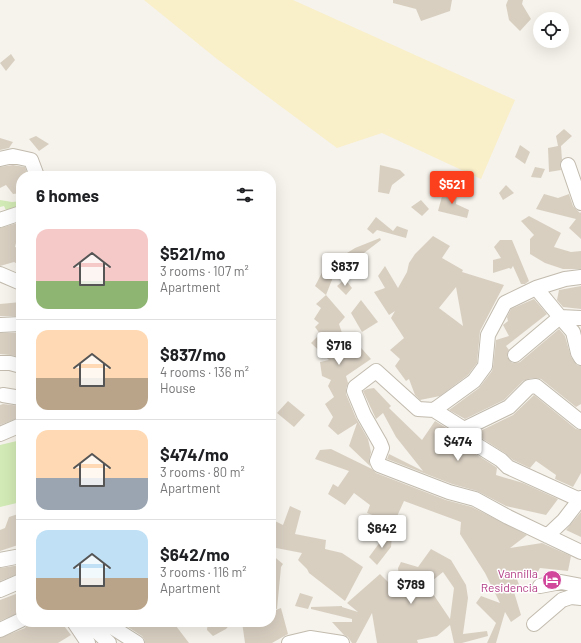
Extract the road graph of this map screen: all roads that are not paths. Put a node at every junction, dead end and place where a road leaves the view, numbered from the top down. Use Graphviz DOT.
graph roads {
  1 [pos="0,159"];
  2 [pos="568,165"];
  3 [pos="35,171"];
  4 [pos="581,203"];
  5 [pos="16,215"];
  6 [pos="0,220"];
  7 [pos="0,274"];
  8 [pos="581,277"];
  9 [pos="16,281"];
  10 [pos="536,288"];
  11 [pos="560,317"];
  12 [pos="581,318"];
  13 [pos="16,324"];
  14 [pos="0,325"];
  15 [pos="515,355"];
  16 [pos="581,358"];
  17 [pos="0,363"];
  18 [pos="16,365"];
  19 [pos="1,392"];
  20 [pos="16,396"];
  21 [pos="434,410"];
  22 [pos="579,418"];
  23 [pos="16,427"];
  24 [pos="464,429"];
  25 [pos="0,434"];
  26 [pos="580,499"];
  27 [pos="547,536"];
  28 [pos="581,552"];
  29 [pos="16,557"];
  30 [pos="0,560"];
  31 [pos="16,583"];
  32 [pos="540,586"];
  33 [pos="581,586"];
  34 [pos="0,590"];
  35 [pos="581,598"];
  36 [pos="16,622"];
  37 [pos="534,624"];
  38 [pos="78,627"];
  39 [pos="82,627"];
  40 [pos="112,627"];
  41 [pos="0,630"];
  42 [pos="88,643"];
  43 [pos="109,643"];
  44 [pos="137,643"];
  45 [pos="289,643"];
  46 [pos="332,643"];
  1 -- 3 [label="street"];
  2 -- 4 [label="street"];
  5 -- 6 [label="street"];
  7 -- 9 [label="street"];
  8 -- 10 [label="street"];
  10 -- 11 [label="street"];
  10 -- 21 [label="street"];
  11 -- 12 [label="street"];
  11 -- 15 [label="street"];
  11 -- 16 [label="street"];
  13 -- 14 [label="street"];
  17 -- 18 [label="street"];
  19 -- 20 [label="street"];
  21 -- 24 [label="street"];
  21 -- 27 [label="street"];
  22 -- 24 [label="street"];
  23 -- 25 [label="street"];
  24 -- 26 [label="street"];
  26 -- 27 [label="street"];
  27 -- 28 [label="street"];
  29 -- 30 [label="street"];
  31 -- 34 [label="street"];
  32 -- 33 [label="street"];
  35 -- 37 [label="street"];
  36 -- 41 [label="street"];
  38 -- 42 [label="street"];
  39 -- 43 [label="street"];
  40 -- 44 [label="street"];
  45 -- 46 [label="street"];
}
